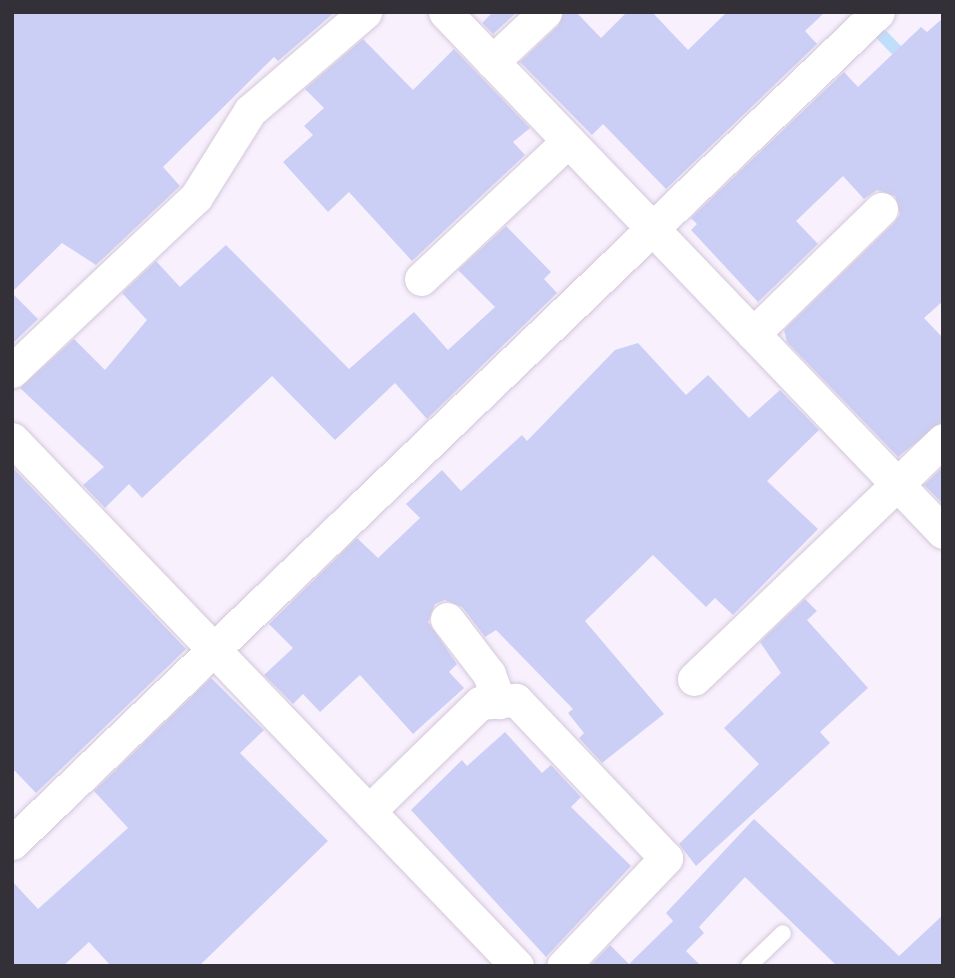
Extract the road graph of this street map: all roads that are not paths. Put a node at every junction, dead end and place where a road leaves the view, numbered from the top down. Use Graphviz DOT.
graph roads {
  1 [pos="365,12"];
  2 [pos="444,12"];
  3 [pos="545,12"];
  4 [pos="877,12"];
  5 [pos="492,62"];
  6 [pos="568,141"];
  7 [pos="881,209"];
  8 [pos="654,231"];
  9 [pos="421,279"];
  10 [pos="753,334"];
  11 [pos="12,371"];
  12 [pos="12,439"];
  13 [pos="943,440"];
  14 [pos="897,484"];
  15 [pos="943,532"];
  16 [pos="447,619"];
  17 [pos="218,651"];
  18 [pos="694,679"];
  19 [pos="499,702"];
  20 [pos="369,811"];
  21 [pos="12,843"];
  22 [pos="783,933"];
  23 [pos="517,966"];
  24 [pos="563,966"];
  25 [pos="749,966"];
  1 -- 11 [label="street"];
  2 -- 5 [label="street"];
  3 -- 5 [label="street"];
  4 -- 8 [label="street"];
  5 -- 6 [label="street"];
  6 -- 8 [label="street"];
  6 -- 9 [label="street"];
  7 -- 10 [label="street"];
  8 -- 10 [label="street"];
  8 -- 17 [label="street"];
  10 -- 14 [label="street"];
  12 -- 17 [label="street"];
  13 -- 14 [label="street"];
  14 -- 15 [label="street"];
  14 -- 18 [label="street"];
  16 -- 19 [label="street"];
  17 -- 20 [label="street"];
  17 -- 21 [label="street"];
  19 -- 20 [label="street"];
  19 -- 24 [label="street"];
  20 -- 23 [label="street"];
  22 -- 25 [label="lane"];
}
